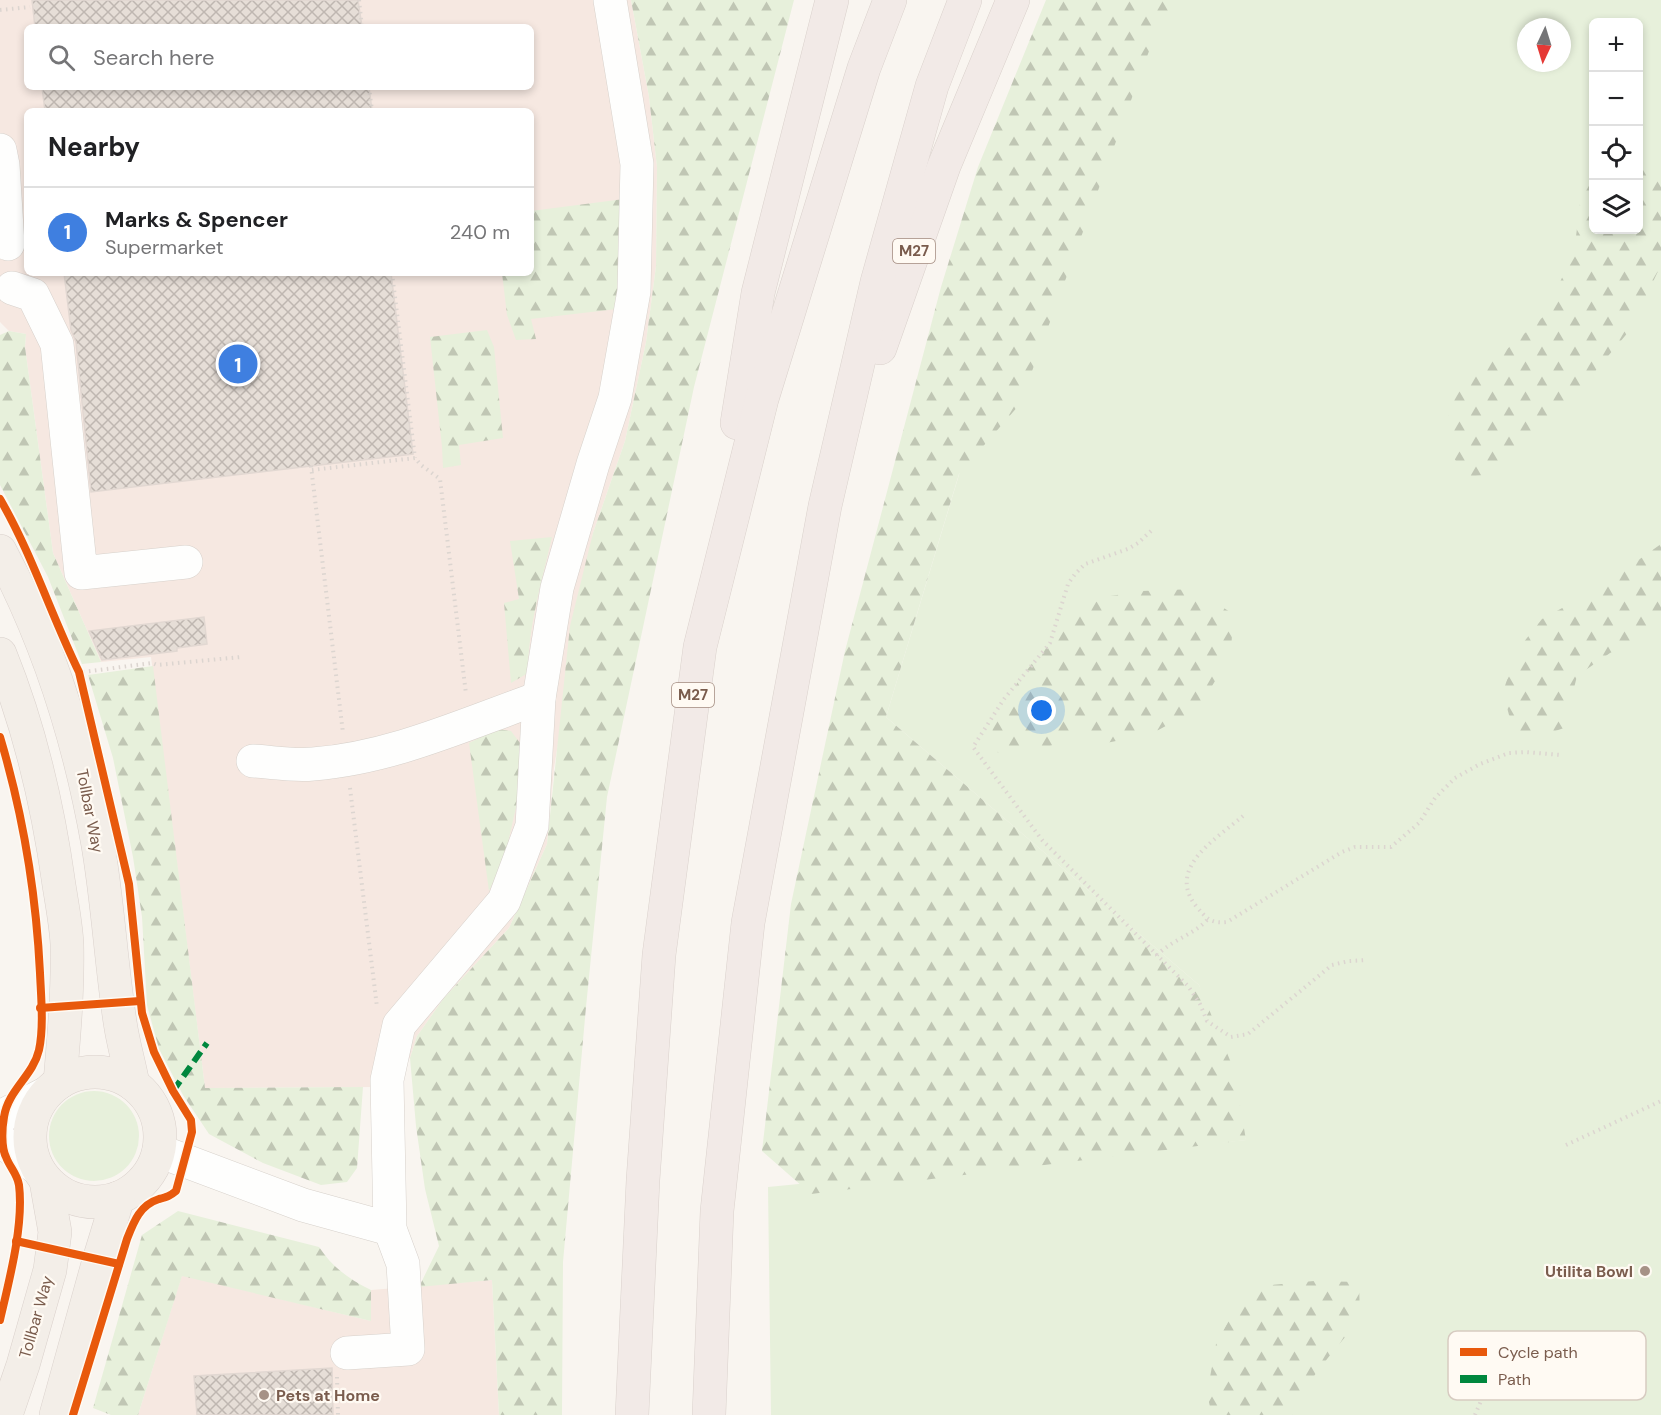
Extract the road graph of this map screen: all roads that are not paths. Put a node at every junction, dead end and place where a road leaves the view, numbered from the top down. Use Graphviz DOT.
graph roads {
  1 [pos="610,0"];
  2 [pos="832,0"];
  3 [pos="890,0"];
  4 [pos="965,0"];
  5 [pos="1013,0"];
  6 [pos="0,150"];
  7 [pos="4,242"];
  8 [pos="6,292"];
  9 [pos="825,506"];
  10 [pos="0,551"];
  11 [pos="186,562"];
  12 [pos="700,647"];
  13 [pos="0,654"];
  14 [pos="539,698"];
  15 [pos="253,762"];
  16 [pos="133,1084"];
  17 [pos="53,1088"];
  18 [pos="0,1117"];
  19 [pos="0,1140"];
  20 [pos="159,1151"];
  21 [pos="42,1174"];
  22 [pos="118,1198"];
  23 [pos="390,1229"];
  24 [pos="347,1353"];
  25 [pos="6,1415"];
  26 [pos="56,1415"];
  27 [pos="632,1415"];
  28 [pos="708,1415"];
  1 -- 14 [label="lane"];
  2 -- 12 [label="highway, M27"];
  3 -- 12 [label="highway, M27"];
  4 -- 9 [label="highway, M27"];
  5 -- 9 [label="highway, M27"];
  6 -- 7 [label="lane"];
  7 -- 8 [label="lane"];
  8 -- 11 [label="lane"];
  9 -- 28 [label="highway, M27"];
  10 -- 16 [label="main road, Tollbar Way"];
  12 -- 27 [label="highway, M27"];
  13 -- 17 [label="main road"];
  14 -- 15 [label="lane"];
  14 -- 23 [label="lane"];
  16 -- 17 [label="main road"];
  16 -- 20 [label="main road"];
  17 -- 18 [label="lane"];
  17 -- 21 [label="main road"];
  19 -- 21 [label="lane"];
  20 -- 22 [label="main road"];
  20 -- 23 [label="lane"];
  21 -- 22 [label="main road"];
  21 -- 25 [label="main road, Tollbar Way"];
  22 -- 26 [label="main road"];
  23 -- 24 [label="lane"];
}
